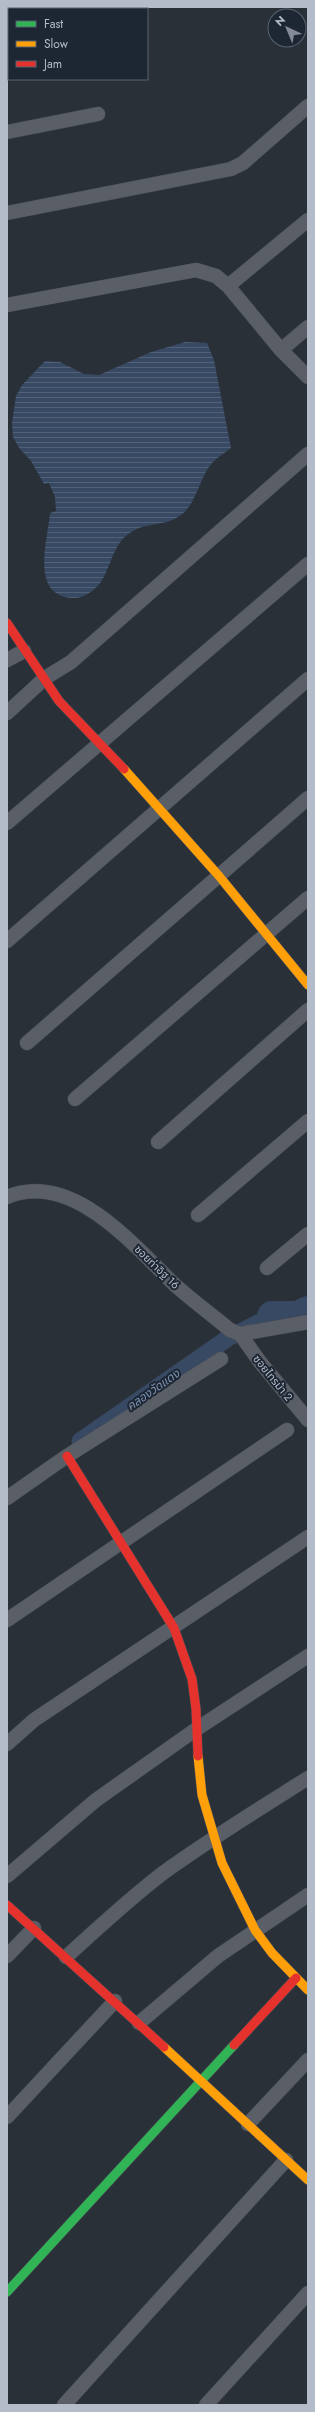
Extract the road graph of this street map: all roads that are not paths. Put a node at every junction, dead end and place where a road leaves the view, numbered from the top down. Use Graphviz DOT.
graph roads {
  1 [pos="308,106"];
  2 [pos="98,114"];
  3 [pos="7,132"];
  4 [pos="7,213"];
  5 [pos="308,220"];
  6 [pos="228,286"];
  7 [pos="7,305"];
  8 [pos="308,327"];
  9 [pos="281,350"];
  10 [pos="308,377"];
  11 [pos="308,454"];
  12 [pos="308,564"];
  13 [pos="7,623"];
  14 [pos="24,651"];
  15 [pos="7,660"];
  16 [pos="45,678"];
  17 [pos="308,679"];
  18 [pos="7,714"];
  19 [pos="101,744"];
  20 [pos="308,798"];
  21 [pos="159,809"];
  22 [pos="7,823"];
  23 [pos="219,876"];
  24 [pos="308,898"];
  25 [pos="266,934"];
  26 [pos="7,942"];
  27 [pos="308,984"];
  28 [pos="308,1010"];
  29 [pos="27,1043"];
  30 [pos="75,1099"];
  31 [pos="308,1121"];
  32 [pos="158,1142"];
  33 [pos="7,1197"];
  34 [pos="198,1215"];
  35 [pos="308,1234"];
  36 [pos="267,1268"];
  37 [pos="308,1322"];
  38 [pos="240,1334"];
  39 [pos="221,1359"];
  40 [pos="308,1420"];
  41 [pos="287,1430"];
  42 [pos="68,1456"];
  43 [pos="7,1498"];
  44 [pos="308,1537"];
  45 [pos="121,1542"];
  46 [pos="7,1620"];
  47 [pos="174,1628"];
  48 [pos="308,1656"];
  49 [pos="195,1730"];
  50 [pos="7,1744"];
  51 [pos="308,1778"];
  52 [pos="213,1838"];
  53 [pos="7,1876"];
  54 [pos="308,1895"];
  55 [pos="7,1905"];
  56 [pos="34,1928"];
  57 [pos="255,1930"];
  58 [pos="7,1956"];
  59 [pos="66,1957"];
  60 [pos="296,1978"];
  61 [pos="308,1990"];
  62 [pos="115,2001"];
  63 [pos="139,2023"];
  64 [pos="308,2060"];
  65 [pos="202,2080"];
  66 [pos="7,2117"];
  67 [pos="248,2124"];
  68 [pos="286,2160"];
  69 [pos="308,2180"];
  70 [pos="7,2292"];
  71 [pos="308,2293"];
  72 [pos="64,2405"];
  73 [pos="206,2405"];
  1 -- 4 [label="street"];
  2 -- 3 [label="street"];
  5 -- 6 [label="street"];
  6 -- 7 [label="street"];
  6 -- 9 [label="street"];
  8 -- 9 [label="street"];
  9 -- 10 [label="street"];
  11 -- 16 [label="street"];
  12 -- 19 [label="street"];
  13 -- 14 [label="street"];
  14 -- 15 [label="street"];
  14 -- 16 [label="street"];
  16 -- 18 [label="street"];
  16 -- 19 [label="street"];
  17 -- 21 [label="street"];
  19 -- 21 [label="street"];
  19 -- 22 [label="street"];
  20 -- 23 [label="street"];
  21 -- 23 [label="street"];
  21 -- 26 [label="street"];
  23 -- 25 [label="street"];
  23 -- 29 [label="street"];
  24 -- 25 [label="street"];
  25 -- 27 [label="street"];
  25 -- 30 [label="street"];
  28 -- 32 [label="street"];
  31 -- 34 [label="street"];
  33 -- 38 [label="street, ซอยท่าอิฐ 16"];
  35 -- 36 [label="street"];
  37 -- 38 [label="street"];
  38 -- 40 [label="street, ซอยไทรม้า 2"];
  39 -- 42 [label="street"];
  41 -- 45 [label="street"];
  42 -- 43 [label="street"];
  42 -- 45 [label="street"];
  44 -- 47 [label="street"];
  45 -- 46 [label="street"];
  45 -- 47 [label="street"];
  47 -- 49 [label="street"];
  47 -- 50 [label="street"];
  48 -- 49 [label="street"];
  49 -- 52 [label="street"];
  49 -- 53 [label="street"];
  51 -- 52 [label="street"];
  52 -- 57 [label="street"];
  52 -- 59 [label="street"];
  54 -- 57 [label="street"];
  55 -- 56 [label="street"];
  56 -- 58 [label="street"];
  56 -- 59 [label="street"];
  57 -- 60 [label="street"];
  57 -- 63 [label="street"];
  59 -- 62 [label="street"];
  60 -- 61 [label="street"];
  60 -- 65 [label="street"];
  62 -- 63 [label="street"];
  62 -- 66 [label="street"];
  63 -- 65 [label="street"];
  64 -- 67 [label="street"];
  65 -- 67 [label="street"];
  65 -- 70 [label="street"];
  67 -- 68 [label="street"];
  68 -- 69 [label="street"];
  68 -- 72 [label="street"];
  71 -- 73 [label="street"];
}
